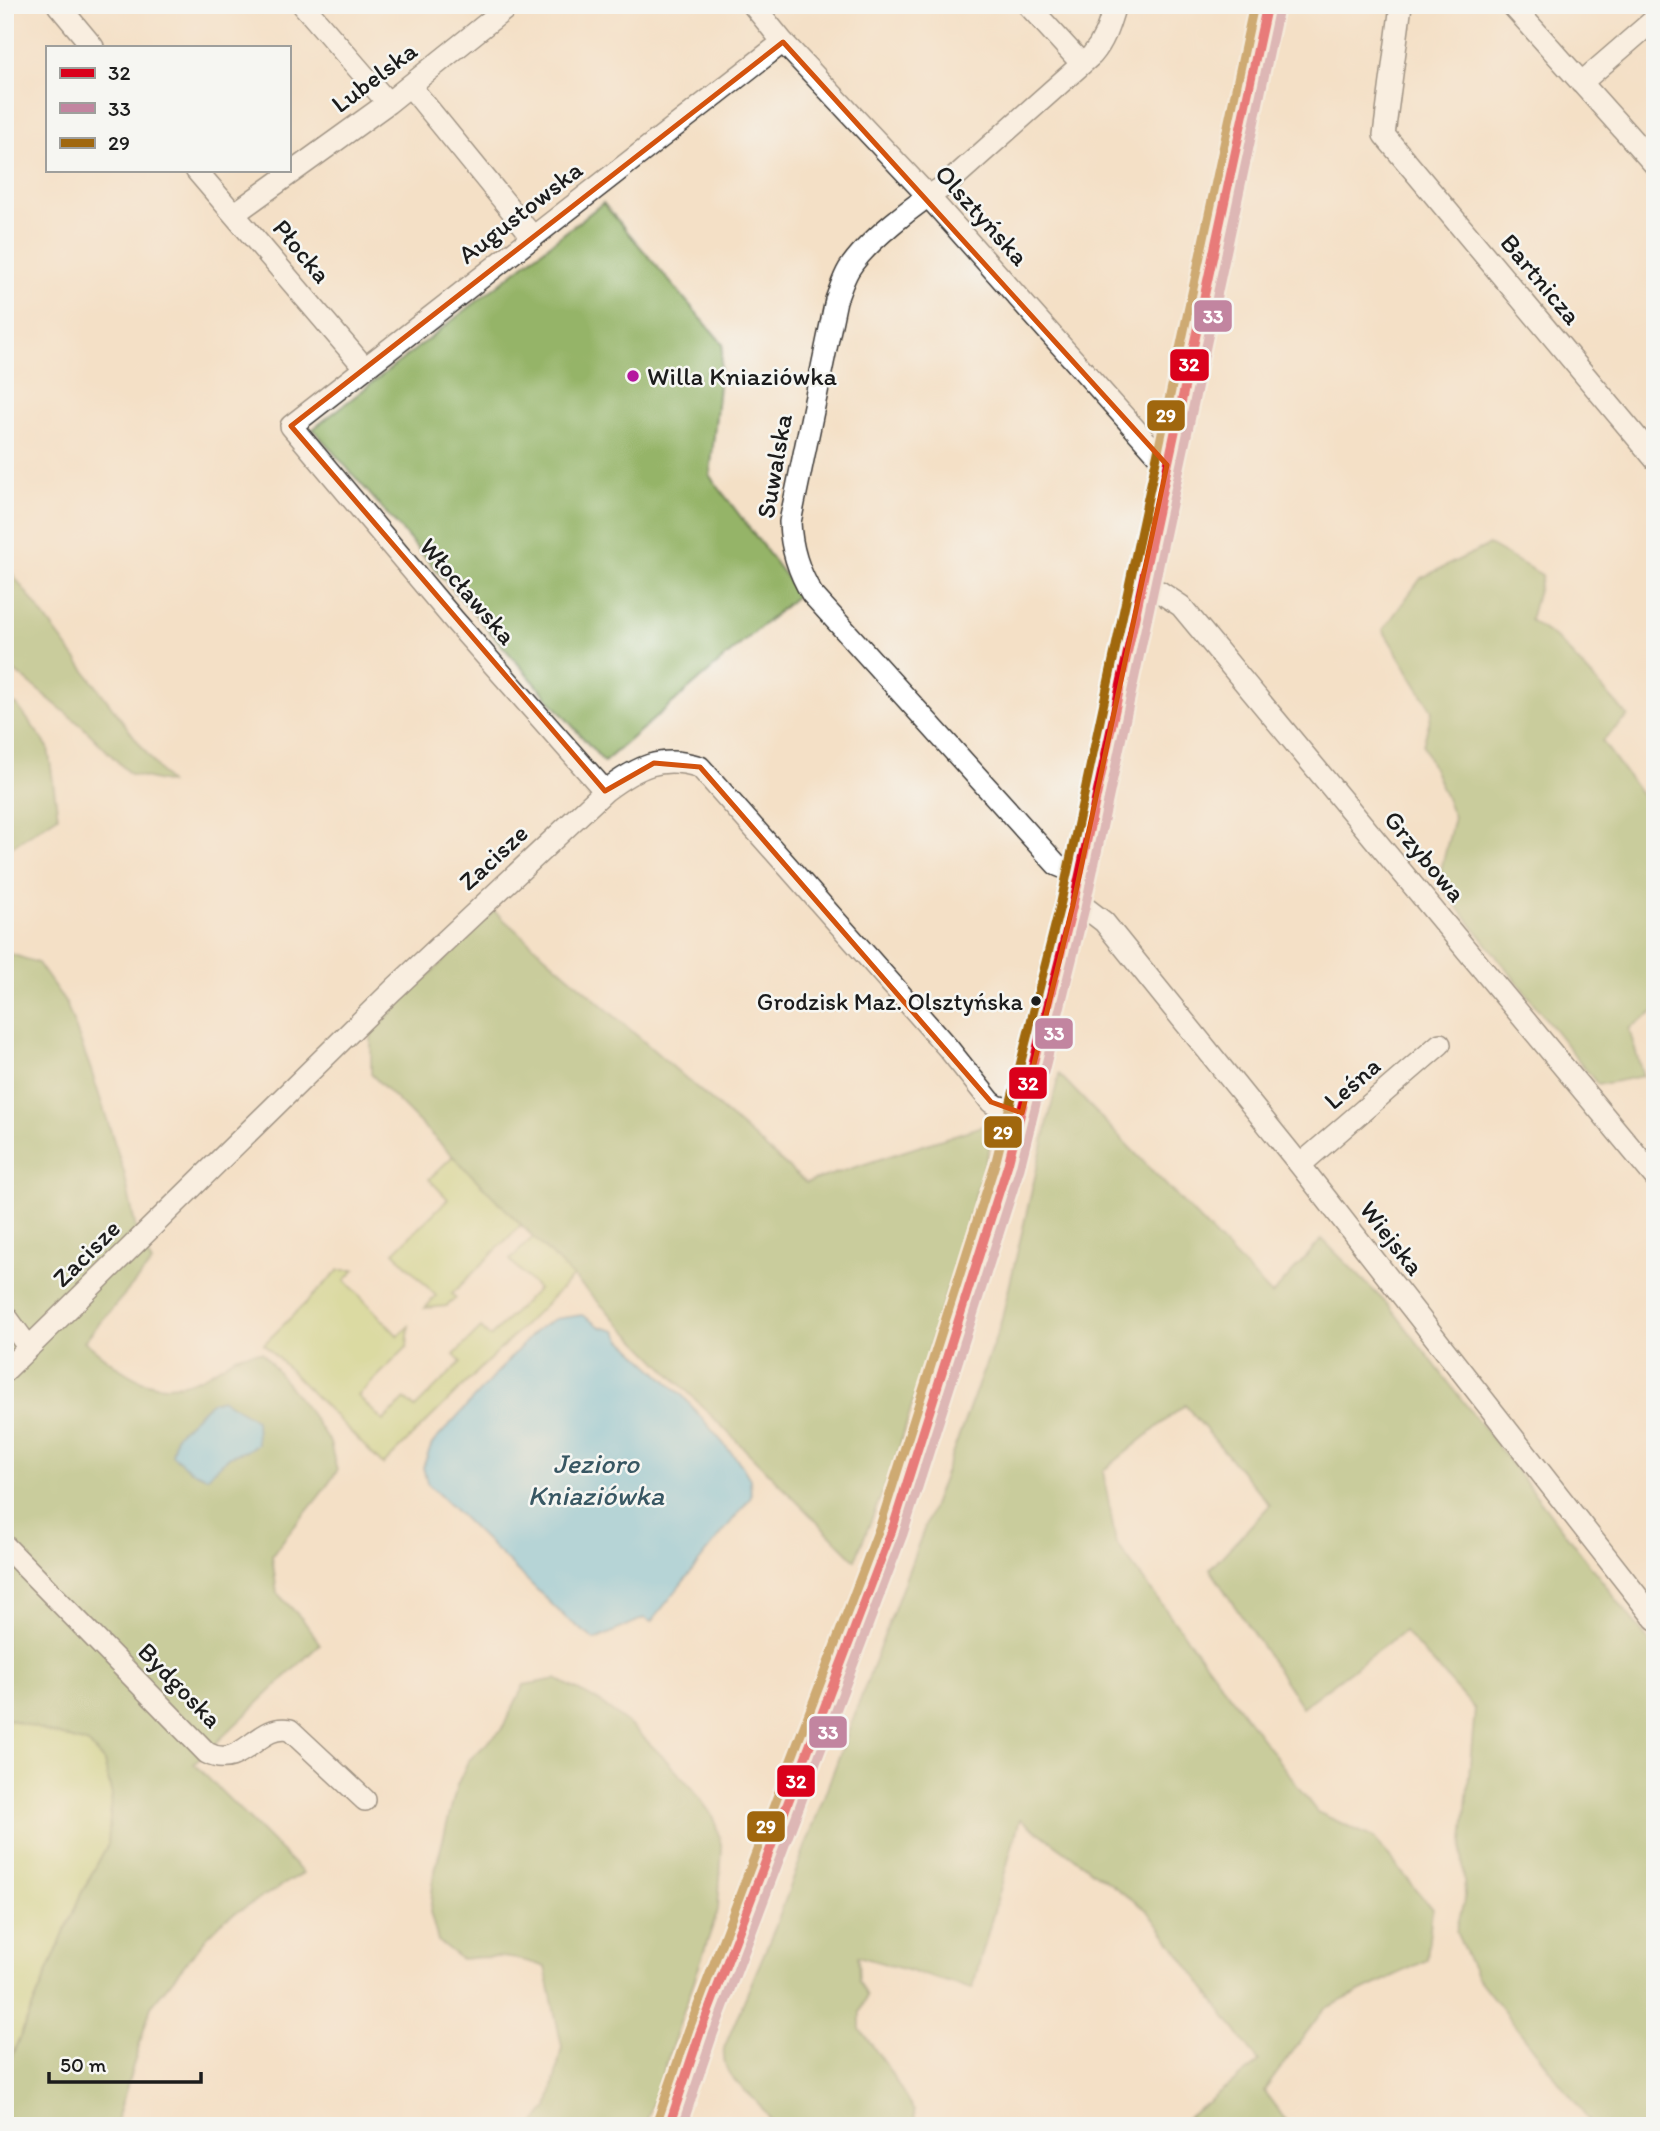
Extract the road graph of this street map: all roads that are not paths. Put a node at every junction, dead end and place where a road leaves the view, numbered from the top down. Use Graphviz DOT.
graph roads {
  1 [pos="58,5"];
  2 [pos="303,5"];
  3 [pos="510,5"];
  4 [pos="753,5"];
  5 [pos="1027,5"];
  6 [pos="1115,5"];
  7 [pos="1267,5"];
  8 [pos="1512,5"];
  9 [pos="1397,8"];
  10 [pos="1655,19"];
  11 [pos="783,42"];
  12 [pos="92,46"];
  13 [pos="1082,64"];
  14 [pos="1581,83"];
  15 [pos="410,86"];
  16 [pos="388,103"];
  17 [pos="1655,165"];
  18 [pos="199,172"];
  19 [pos="928,196"];
  20 [pos="234,214"];
  21 [pos="533,237"];
  22 [pos="365,368"];
  23 [pos="291,426"];
  24 [pos="1655,459"];
  25 [pos="1167,466"];
  26 [pos="1141,586"];
  27 [pos="605,791"];
  28 [pos="1079,874"];
  29 [pos="1073,905"];
  30 [pos="1440,1044"];
  31 [pos="1022,1113"];
  32 [pos="1300,1165"];
  33 [pos="1655,1177"];
  34 [pos="5,1315"];
  35 [pos="29,1348"];
  36 [pos="5,1371"];
  37 [pos="5,1546"];
  38 [pos="1655,1619"];
  39 [pos="365,1800"];
  40 [pos="669,2126"];
  1 -- 12 [label="street"];
  2 -- 16 [label="street"];
  3 -- 15 [label="street, Lubelska"];
  4 -- 11 [label="street, Olsztyńska"];
  5 -- 13 [label="street"];
  6 -- 13 [label="street, Suwalska"];
  7 -- 25 [label="street"];
  8 -- 14 [label="street"];
  9 -- 24 [label="street, Bartnicza"];
  10 -- 14 [label="street"];
  11 -- 19 [label="street, Olsztyńska"];
  11 -- 21 [label="street, Augustowska"];
  13 -- 19 [label="street, Suwalska"];
  14 -- 17 [label="street"];
  15 -- 16 [label="street, Lubelska"];
  15 -- 21 [label="street"];
  16 -- 20 [label="street, Lubelska"];
  18 -- 20 [label="street, Płocka"];
  19 -- 25 [label="street, Olsztyńska"];
  19 -- 28 [label="street, Suwalska"];
  20 -- 22 [label="street, Płocka"];
  21 -- 22 [label="street, Augustowska"];
  22 -- 23 [label="street, Augustowska"];
  23 -- 27 [label="street, Włocławska"];
  25 -- 26 [label="street"];
  26 -- 28 [label="street"];
  26 -- 33 [label="street, Grzybowa"];
  27 -- 31 [label="street, Zacisze"];
  27 -- 35 [label="street, Zacisze"];
  28 -- 29 [label="street"];
  29 -- 31 [label="street"];
  29 -- 32 [label="street, Wiejska"];
  30 -- 32 [label="street, Leśna"];
  31 -- 40 [label="street"];
  32 -- 38 [label="street, Wiejska"];
  34 -- 35 [label="street"];
  35 -- 36 [label="street, Zacisze"];
  37 -- 39 [label="street, Bydgoska"];
}
